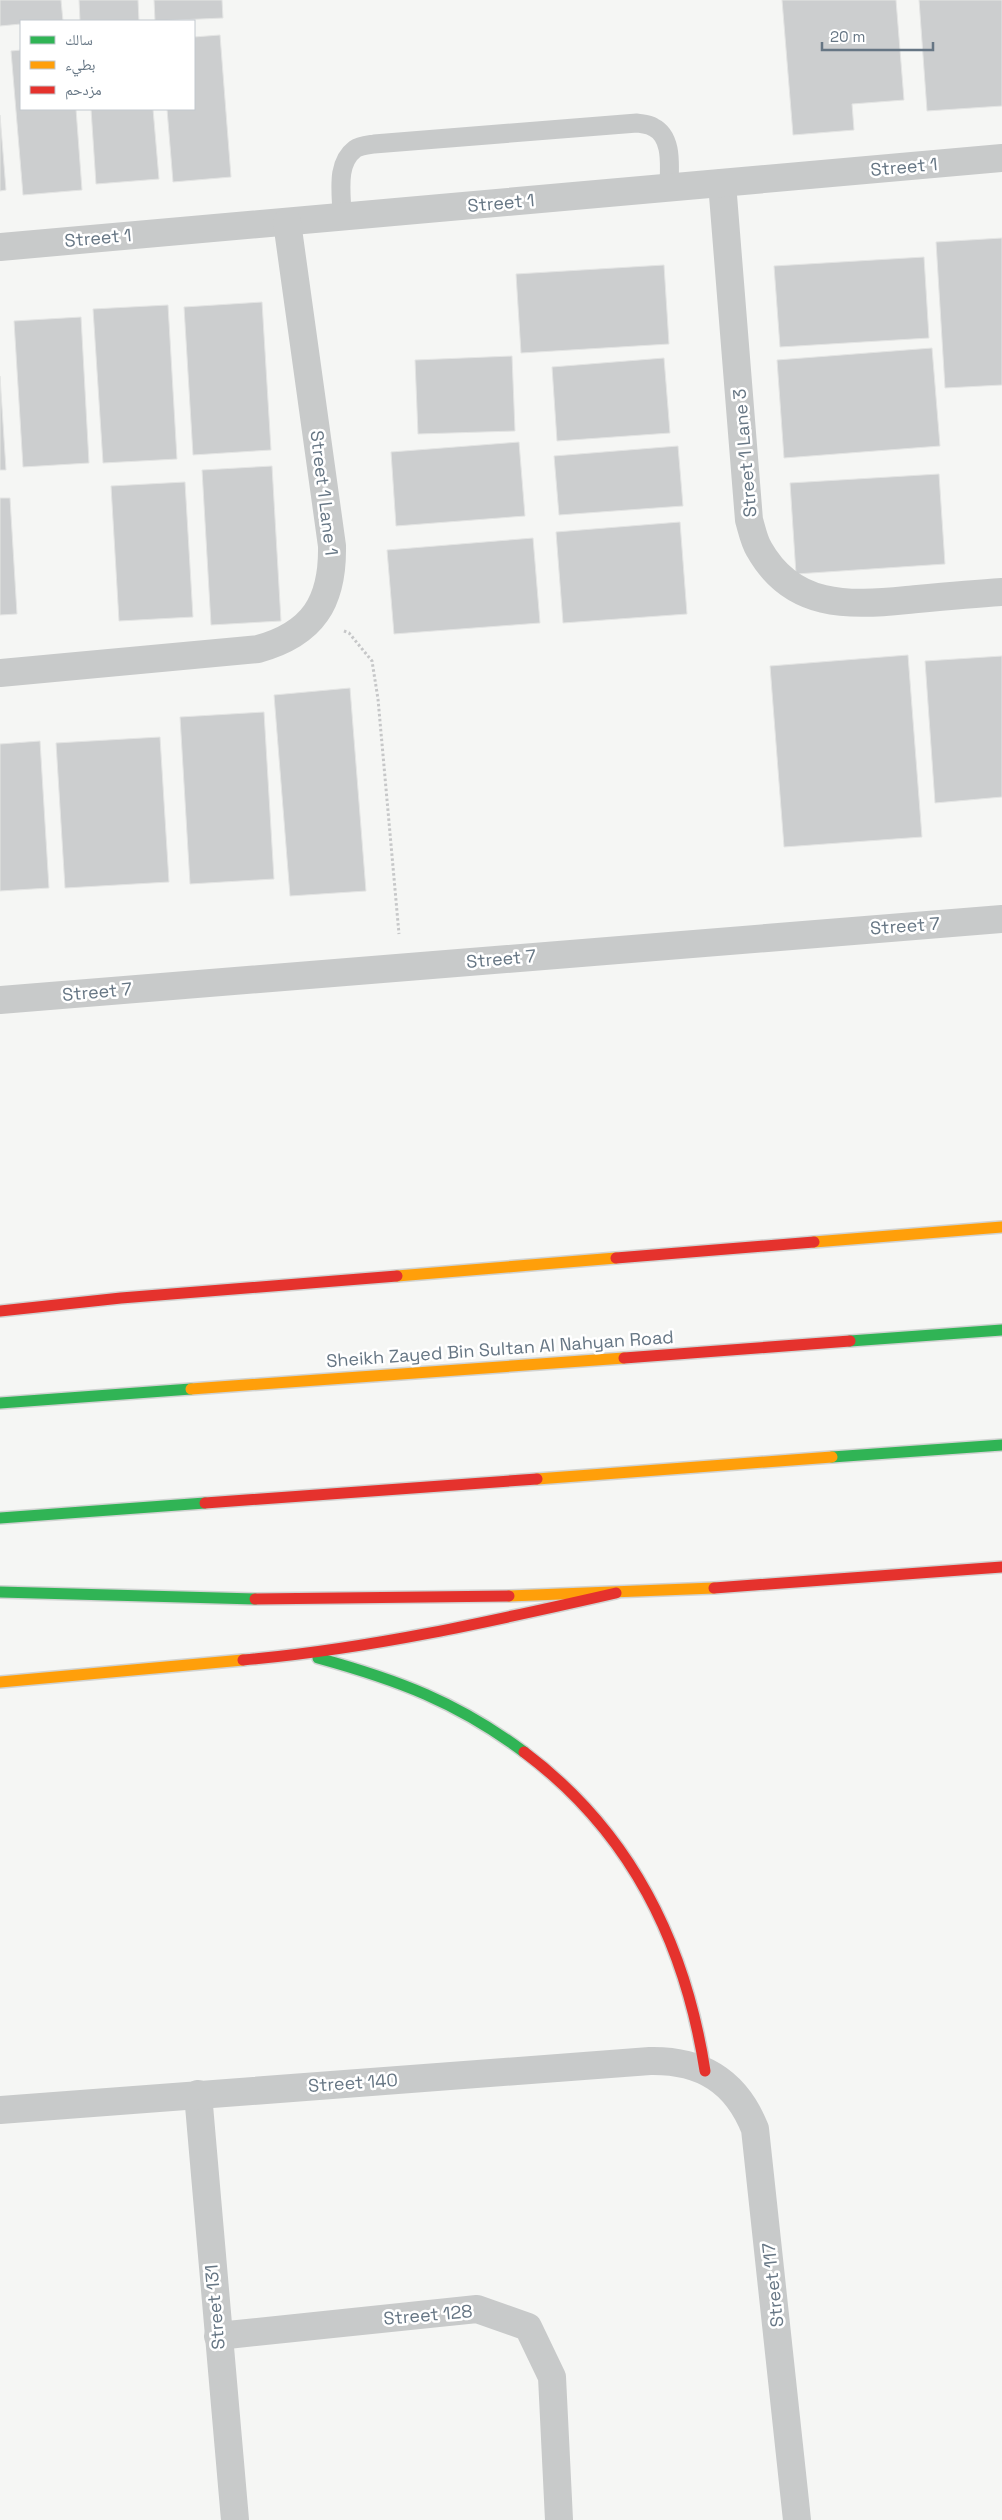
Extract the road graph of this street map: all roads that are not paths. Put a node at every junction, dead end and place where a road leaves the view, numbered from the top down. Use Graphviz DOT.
graph roads {
  1 [pos="1002,158"];
  2 [pos="722,183"];
  3 [pos="669,188"];
  4 [pos="342,217"];
  5 [pos="286,222"];
  6 [pos="0,247"];
  7 [pos="1002,592"];
  8 [pos="0,674"];
  9 [pos="1002,918"];
  10 [pos="0,1000"];
  11 [pos="1002,1227"];
  12 [pos="0,1311"];
  13 [pos="1002,1330"];
  14 [pos="0,1403"];
  15 [pos="1002,1445"];
  16 [pos="0,1518"];
  17 [pos="1002,1567"];
  18 [pos="0,1592"];
  19 [pos="616,1593"];
  20 [pos="304,1655"];
  21 [pos="0,1682"];
  22 [pos="705,2070"];
  23 [pos="198,2094"];
  24 [pos="0,2110"];
  25 [pos="218,2336"];
  26 [pos="235,2520"];
  27 [pos="559,2520"];
  28 [pos="797,2520"];
  1 -- 2 [label="street, Street 1"];
  2 -- 3 [label="street, Street 1"];
  2 -- 7 [label="street, Street 1 Lane 3"];
  3 -- 4 [label="street, Street 1"];
  3 -- 4 [label="lane"];
  4 -- 5 [label="street, Street 1"];
  5 -- 6 [label="street, Street 1"];
  5 -- 8 [label="street, Street 1 Lane 1"];
  9 -- 10 [label="street, Street 7"];
  11 -- 12 [label="main road"];
  13 -- 14 [label="main road, Sheikh Zayed Bin Sultan Al Nahyan Road"];
  15 -- 16 [label="main road"];
  17 -- 19 [label="main road"];
  18 -- 19 [label="main road"];
  19 -- 20 [label="main road"];
  20 -- 21 [label="main road"];
  20 -- 22 [label="main road"];
  22 -- 23 [label="street, Street 140"];
  22 -- 28 [label="street, Street 117"];
  23 -- 24 [label="street, Street 140"];
  23 -- 25 [label="street, Street 131"];
  25 -- 26 [label="street, Street 131"];
  25 -- 27 [label="street, Street 128"];
}
